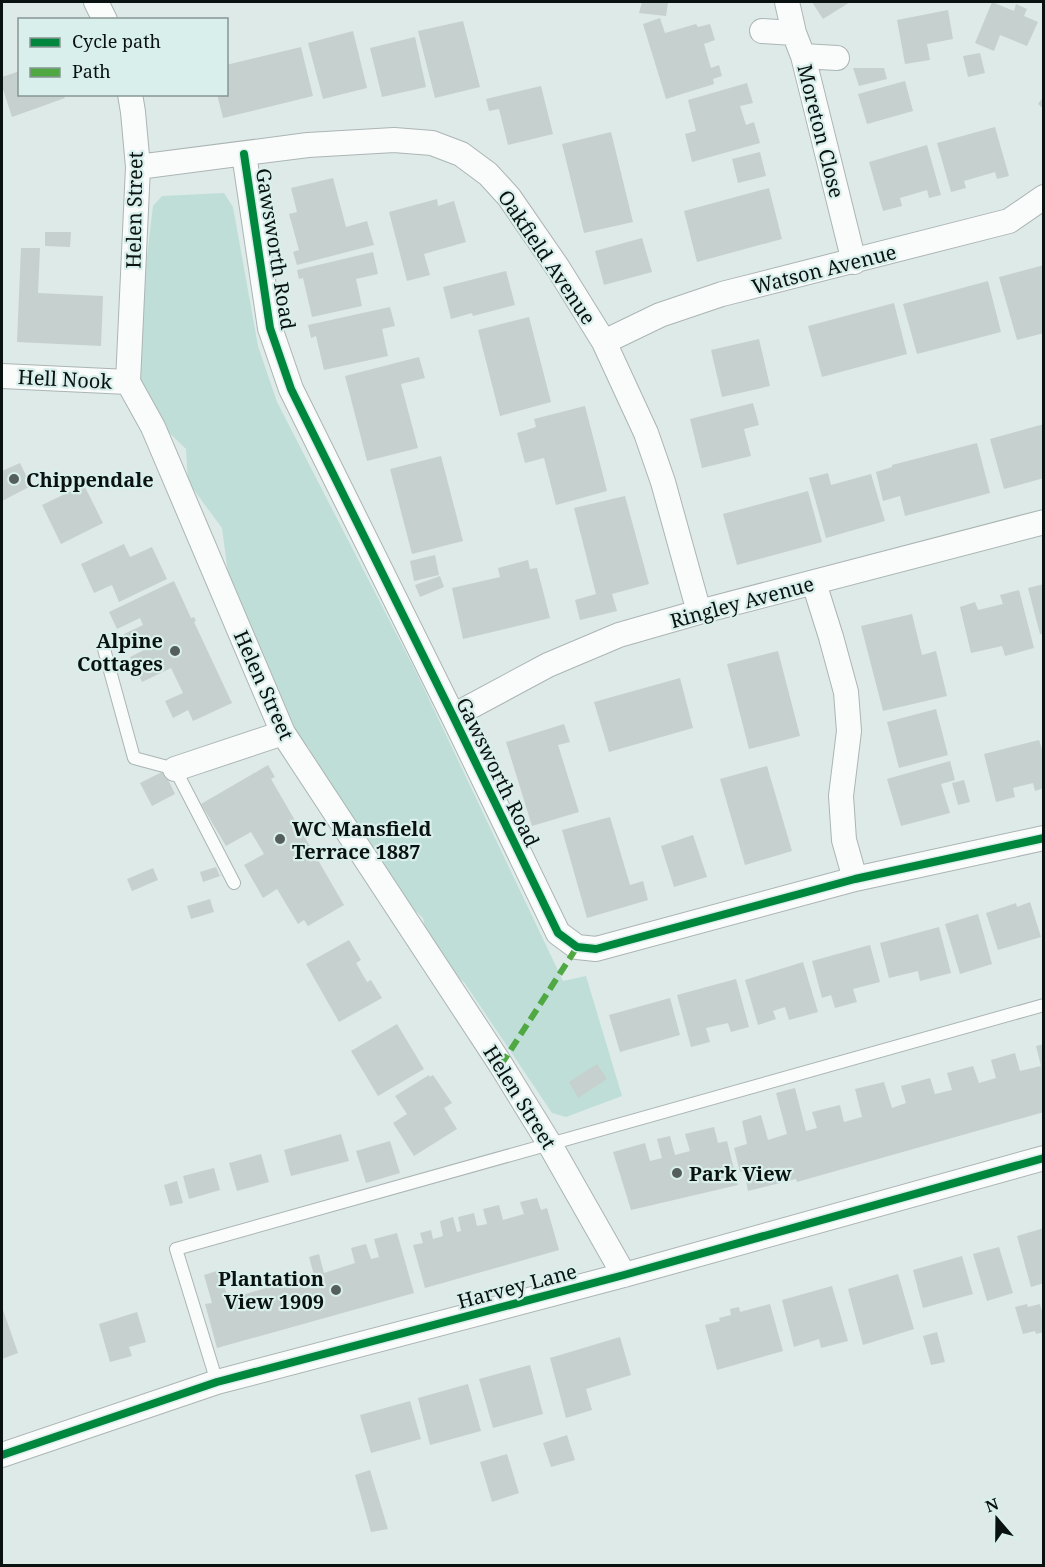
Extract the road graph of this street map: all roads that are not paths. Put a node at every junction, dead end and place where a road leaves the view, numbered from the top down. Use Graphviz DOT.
graph roads {
  1 [pos="96,2"];
  2 [pos="787,2"];
  3 [pos="104,18"];
  4 [pos="762,31"];
  5 [pos="794,33"];
  6 [pos="803,56"];
  7 [pos="837,58"];
  8 [pos="130,96"];
  9 [pos="244,154"];
  10 [pos="138,167"];
  11 [pos="1044,197"];
  12 [pos="854,262"];
  13 [pos="604,342"];
  14 [pos="2,376"];
  15 [pos="128,382"];
  16 [pos="1044,522"];
  17 [pos="814,582"];
  18 [pos="699,612"];
  19 [pos="104,649"];
  20 [pos="453,716"];
  21 [pos="283,733"];
  22 [pos="175,769"];
  23 [pos="1044,838"];
  24 [pos="855,879"];
  25 [pos="234,883"];
  26 [pos="1044,1005"];
  27 [pos="549,1143"];
  28 [pos="1044,1158"];
  29 [pos="624,1275"];
  30 [pos="217,1383"];
  31 [pos="2,1455"];
  1 -- 3 [label="street"];
  2 -- 5 [label="street, Moreton Close"];
  4 -- 5 [label="street"];
  5 -- 6 [label="street, Moreton Close"];
  6 -- 7 [label="street"];
  6 -- 12 [label="street, Moreton Close"];
  8 -- 10 [label="street, Helen Street"];
  9 -- 10 [label="street, Oakfield Avenue"];
  9 -- 13 [label="street, Oakfield Avenue"];
  9 -- 20 [label="street, Gawsworth Road"];
  10 -- 15 [label="street, Helen Street"];
  11 -- 12 [label="street, Watson Avenue"];
  12 -- 13 [label="street, Watson Avenue"];
  13 -- 18 [label="street, Oakfield Avenue"];
  14 -- 15 [label="street, Hell Nook"];
  15 -- 21 [label="street, Helen Street"];
  16 -- 17 [label="street, Ringley Avenue"];
  17 -- 18 [label="street, Ringley Avenue"];
  17 -- 24 [label="street"];
  18 -- 20 [label="street, Ringley Avenue"];
  19 -- 22 [label="lane"];
  20 -- 24 [label="street, Gawsworth Road"];
  21 -- 22 [label="street"];
  21 -- 27 [label="street, Helen Street"];
  22 -- 25 [label="lane"];
  23 -- 24 [label="street, Gawsworth Road"];
  26 -- 27 [label="lane"];
  27 -- 29 [label="street, Helen Street"];
  27 -- 30 [label="lane"];
  28 -- 29 [label="street, Harvey Lane"];
  29 -- 30 [label="street, Harvey Lane"];
  30 -- 31 [label="street, Harvey Lane"];
}
